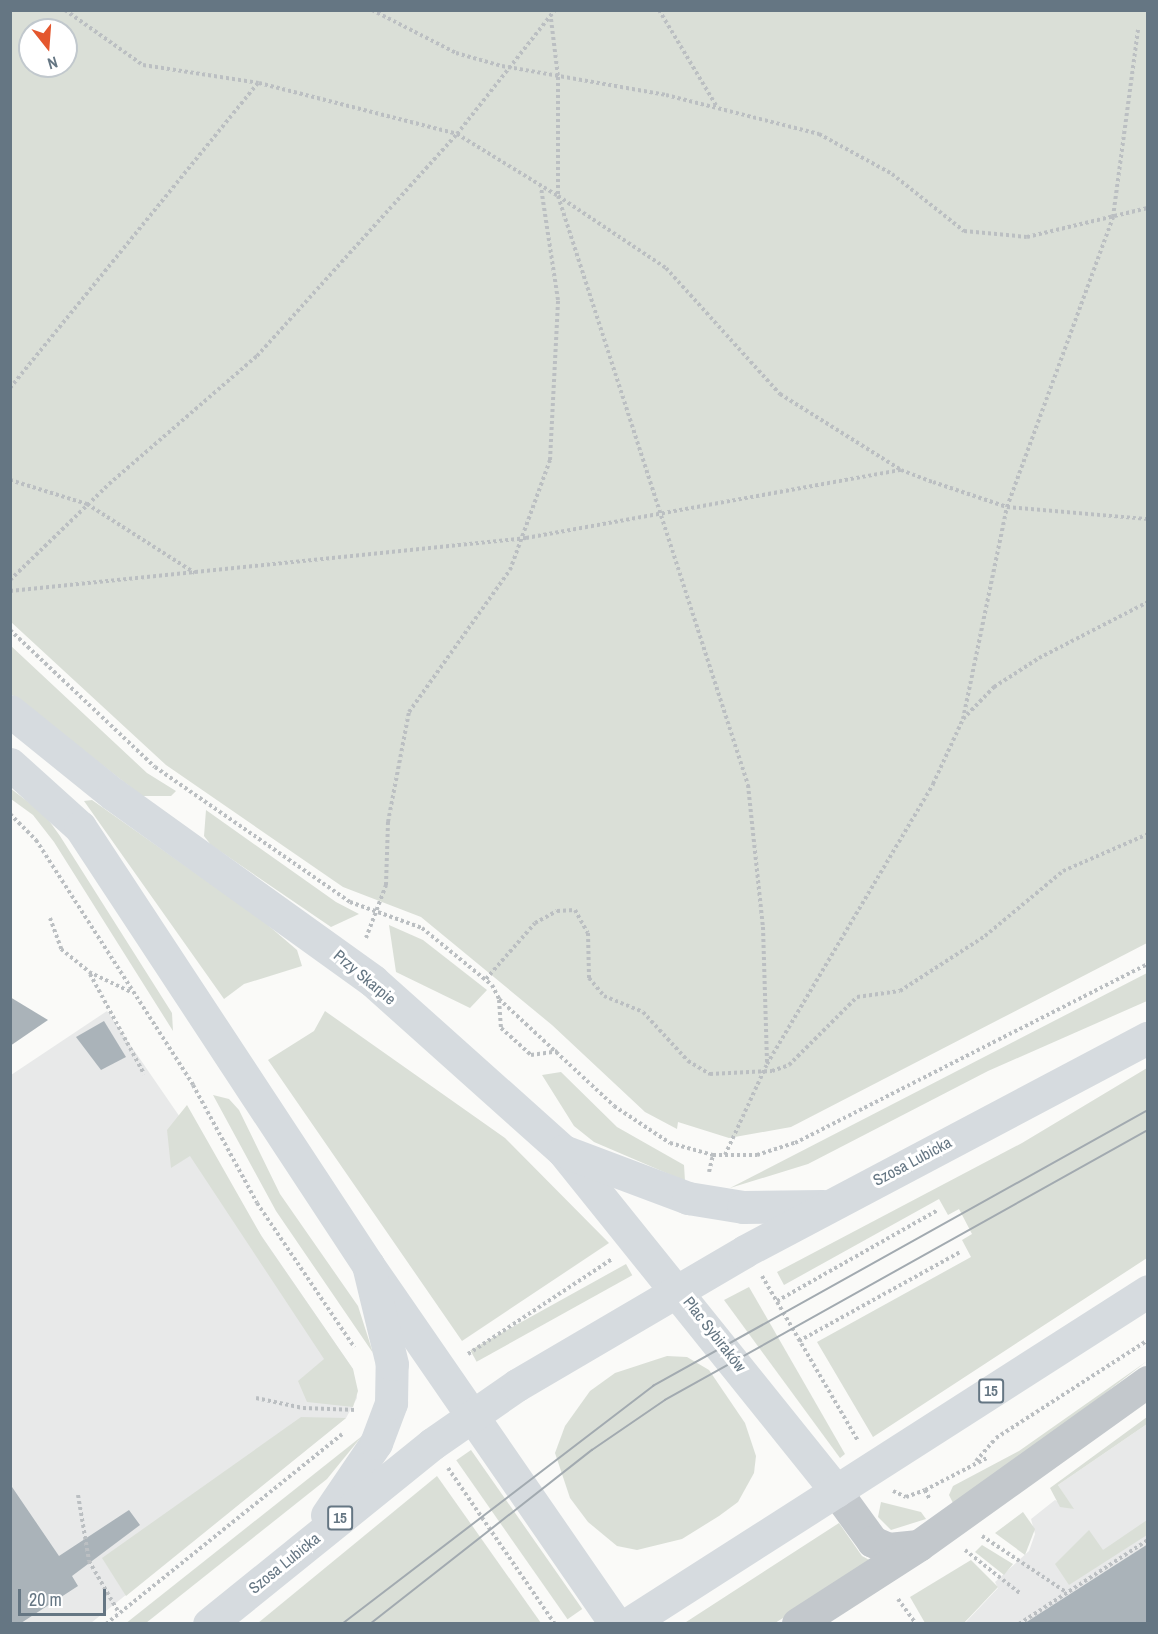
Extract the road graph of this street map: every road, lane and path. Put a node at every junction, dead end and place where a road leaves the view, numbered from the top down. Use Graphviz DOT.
graph roads {
  1 [pos="66,10"];
  2 [pos="372,10"];
  3 [pos="555,10"];
  4 [pos="659,10"];
  5 [pos="551,19"];
  6 [pos="1138,30"];
  7 [pos="513,68"];
  8 [pos="558,77"];
  9 [pos="259,83"];
  10 [pos="717,108"];
  11 [pos="457,134"];
  12 [pos="541,187"];
  13 [pos="558,196"];
  14 [pos="1148,208"];
  15 [pos="1113,217"];
  16 [pos="10,388"];
  17 [pos="901,470"];
  18 [pos="10,480"];
  19 [pos="87,504"];
  20 [pos="1007,507"];
  21 [pos="663,515"];
  22 [pos="1148,519"];
  23 [pos="526,538"];
  24 [pos="195,573"];
  25 [pos="10,580"];
  26 [pos="10,591"];
  27 [pos="1148,602"];
  28 [pos="10,630"];
  29 [pos="10,711"];
  30 [pos="963,719"];
  31 [pos="10,764"];
  32 [pos="10,814"];
  33 [pos="1148,834"];
  34 [pos="376,912"];
  35 [pos="50,918"];
  36 [pos="1148,964"];
  37 [pos="355,967"];
  38 [pos="89,972"];
  39 [pos="486,979"];
  40 [pos="132,992"];
  41 [pos="498,999"];
  42 [pos="1148,1038"];
  43 [pos="558,1051"];
  44 [pos="767,1064"];
  45 [pos="763,1072"];
  46 [pos="144,1074"];
  47 [pos="564,1151"];
  48 [pos="725,1155"];
  49 [pos="828,1206"];
  50 [pos="938,1210"];
  51 [pos="960,1251"];
  52 [pos="621,1252"];
  53 [pos="368,1264"];
  54 [pos="763,1276"];
  55 [pos="679,1288"];
  56 [pos="1148,1291"];
  57 [pos="777,1300"];
  58 [pos="1148,1340"];
  59 [pos="799,1341"];
  60 [pos="358,1352"];
  61 [pos="467,1355"];
  62 [pos="1148,1382"];
  63 [pos="256,1398"];
  64 [pos="474,1414"];
  65 [pos="362,1416"];
  66 [pos="345,1432"];
  67 [pos="862,1448"];
  68 [pos="446,1465"];
  69 [pos="890,1486"];
  70 [pos="925,1490"];
  71 [pos="836,1491"];
  72 [pos="78,1495"];
  73 [pos="934,1506"];
  74 [pos="981,1536"];
  75 [pos="1148,1540"];
  76 [pos="919,1546"];
  77 [pos="964,1550"];
  78 [pos="297,1552"];
  79 [pos="1066,1592"];
  80 [pos="1021,1594"];
  81 [pos="898,1599"];
  82 [pos="119,1612"];
  83 [pos="106,1623"];
  84 [pos="208,1623"];
  85 [pos="555,1623"];
  86 [pos="616,1623"];
  87 [pos="628,1623"];
  88 [pos="798,1623"];
  89 [pos="916,1623"];
  90 [pos="1019,1623"];
  1 -- 9 [label="path"];
  2 -- 7 [label="path"];
  3 -- 5 [label="path"];
  4 -- 10 [label="path"];
  5 -- 7 [label="path"];
  5 -- 8 [label="path"];
  6 -- 15 [label="path"];
  7 -- 8 [label="path"];
  7 -- 11 [label="path"];
  8 -- 10 [label="path"];
  8 -- 13 [label="path"];
  9 -- 11 [label="path"];
  9 -- 16 [label="path"];
  10 -- 15 [label="path"];
  11 -- 12 [label="path"];
  11 -- 19 [label="path"];
  12 -- 13 [label="path"];
  12 -- 23 [label="path"];
  13 -- 17 [label="path"];
  13 -- 21 [label="path"];
  14 -- 15 [label="path"];
  15 -- 20 [label="path"];
  17 -- 20 [label="path"];
  17 -- 21 [label="path"];
  18 -- 19 [label="path"];
  19 -- 24 [label="path"];
  19 -- 25 [label="path"];
  20 -- 22 [label="path"];
  20 -- 30 [label="path"];
  21 -- 23 [label="path"];
  21 -- 44 [label="path"];
  23 -- 24 [label="path"];
  23 -- 34 [label="path"];
  24 -- 26 [label="path"];
  27 -- 30 [label="path"];
  28 -- 34 [label="path"];
  29 -- 37 [label="main road, Przy Skarpie"];
  30 -- 44 [label="path"];
  31 -- 53 [label="main road"];
  32 -- 40 [label="path"];
  33 -- 45 [label="path"];
  34 -- 37 [label="path"];
  34 -- 39 [label="path"];
  35 -- 38 [label="path"];
  36 -- 48 [label="path"];
  37 -- 47 [label="main road, Przy Skarpie"];
  38 -- 40 [label="path"];
  38 -- 46 [label="path"];
  39 -- 41 [label="path"];
  39 -- 45 [label="path"];
  40 -- 60 [label="path"];
  41 -- 43 [label="path"];
  41 -- 43 [label="path"];
  42 -- 49 [label="main road, Szosa Lubicka / 15"];
  43 -- 48 [label="path"];
  44 -- 45 [label="path"];
  45 -- 48 [label="path"];
  47 -- 49 [label="main road"];
  47 -- 55 [label="main road, Przy Skarpie"];
  49 -- 55 [label="main road, Szosa Lubicka / 15"];
  50 -- 57 [label="path"];
  51 -- 59 [label="path"];
  52 -- 61 [label="path"];
  53 -- 64 [label="main road"];
  53 -- 78 [label="main road"];
  54 -- 57 [label="path"];
  55 -- 64 [label="main road, Plac Sybiraków / 15"];
  55 -- 71 [label="main road, Plac Sybiraków"];
  56 -- 71 [label="main road, 15"];
  57 -- 59 [label="path"];
  58 -- 70 [label="path"];
  59 -- 67 [label="path"];
  62 -- 76 [label="street"];
  63 -- 65 [label="path"];
  64 -- 78 [label="main road, Szosa Lubicka / 15"];
  64 -- 86 [label="main road"];
  66 -- 82 [label="path"];
  68 -- 85 [label="path"];
  69 -- 70 [label="path"];
  70 -- 73 [label="path"];
  71 -- 76 [label="street"];
  71 -- 87 [label="main road, 15"];
  72 -- 82 [label="path"];
  74 -- 79 [label="path"];
  75 -- 79 [label="path"];
  76 -- 88 [label="street"];
  77 -- 80 [label="path"];
  78 -- 84 [label="main road, Szosa Lubicka / 15"];
  79 -- 90 [label="path"];
  81 -- 89 [label="path"];
  82 -- 83 [label="path"];
}
